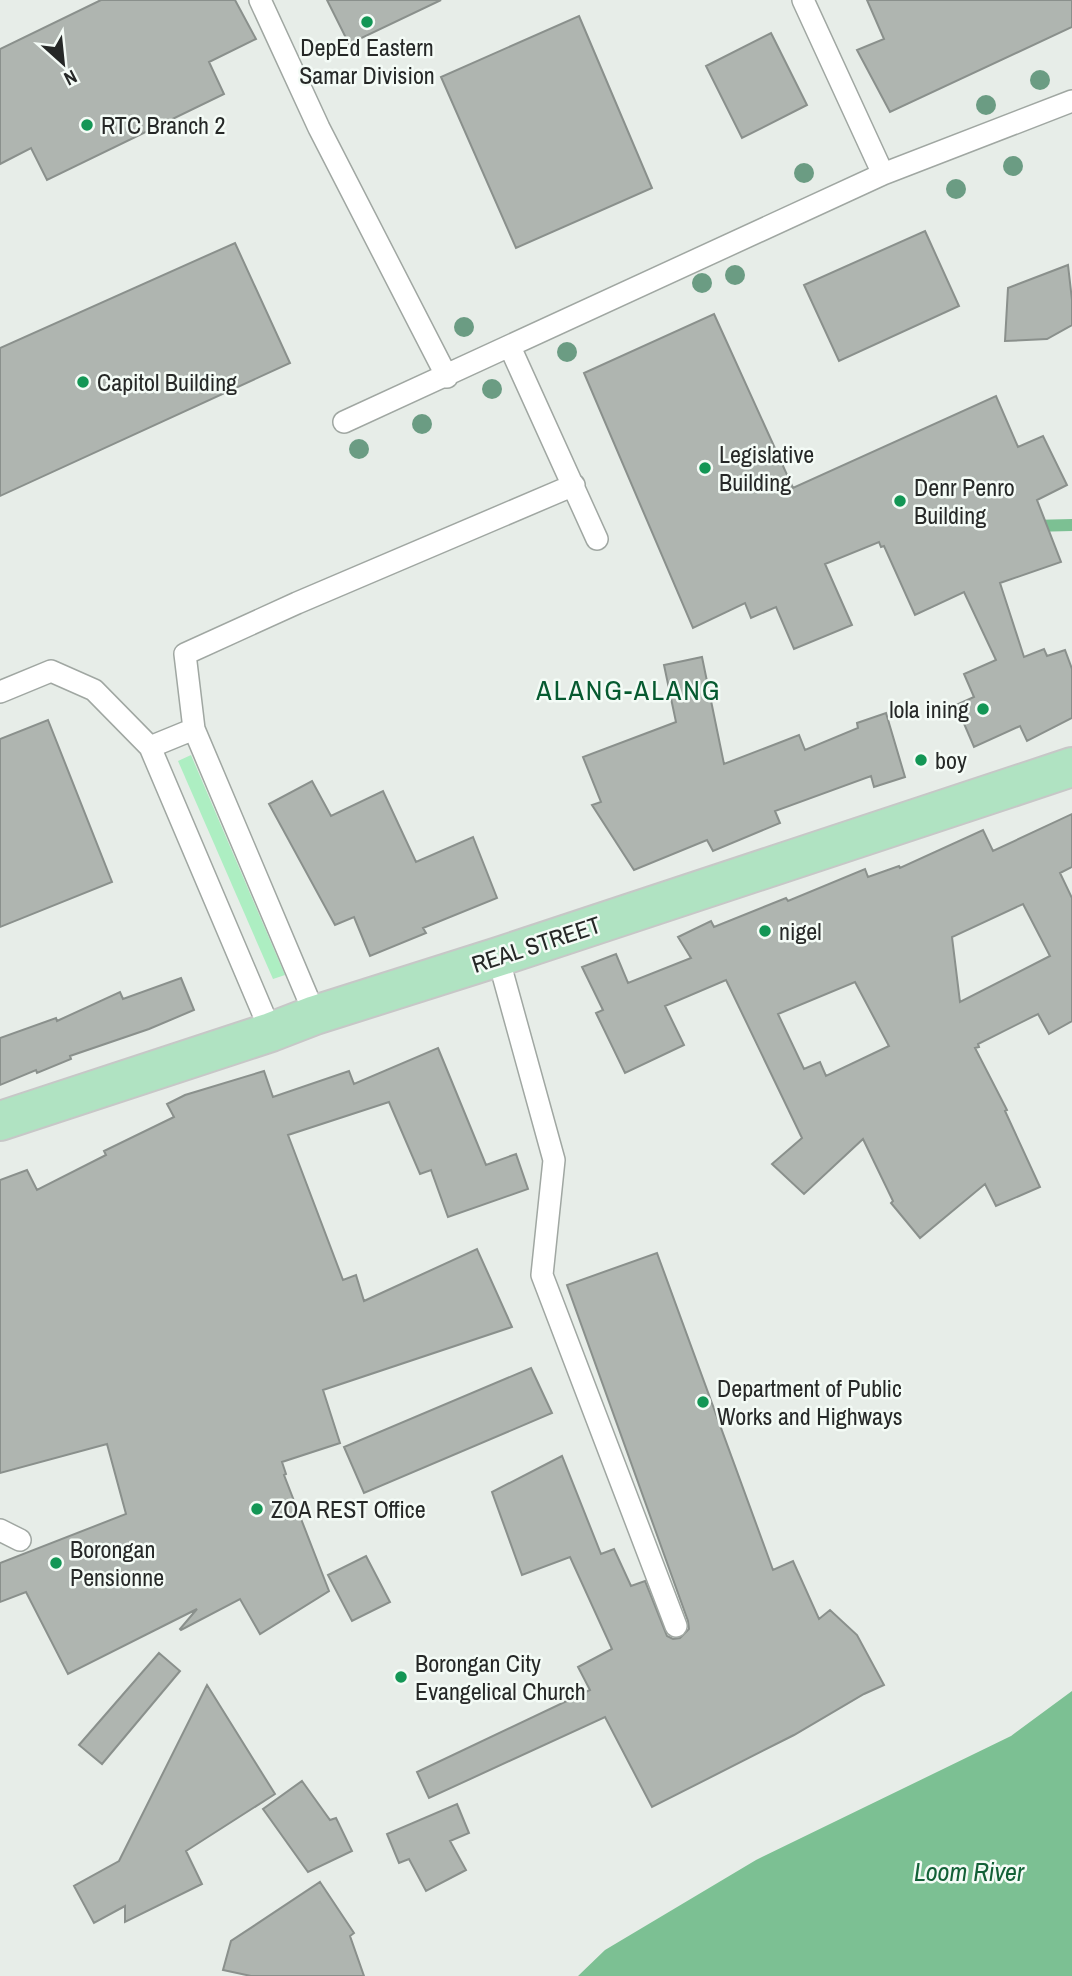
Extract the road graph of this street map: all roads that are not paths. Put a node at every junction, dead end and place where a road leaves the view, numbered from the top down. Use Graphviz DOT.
graph roads {
  1 [pos="260,0"];
  2 [pos="803,0"];
  3 [pos="1072,101"];
  4 [pos="883,174"];
  5 [pos="510,347"];
  6 [pos="447,377"];
  7 [pos="344,422"];
  8 [pos="574,485"];
  9 [pos="597,539"];
  10 [pos="0,692"];
  11 [pos="194,729"];
  12 [pos="150,747"];
  13 [pos="1072,767"];
  14 [pos="498,957"];
  15 [pos="315,1015"];
  16 [pos="271,1032"];
  17 [pos="0,1121"];
  18 [pos="0,1530"];
  19 [pos="20,1540"];
  20 [pos="676,1626"];
  1 -- 6 [label="lane"];
  2 -- 4 [label="lane"];
  3 -- 4 [label="lane"];
  4 -- 5 [label="lane"];
  5 -- 6 [label="lane"];
  5 -- 8 [label="lane"];
  6 -- 7 [label="lane"];
  8 -- 9 [label="lane"];
  8 -- 11 [label="lane"];
  10 -- 12 [label="lane"];
  11 -- 12 [label="lane"];
  11 -- 15 [label="lane"];
  12 -- 16 [label="lane"];
  13 -- 14 [label="main road, REAL STREET"];
  14 -- 15 [label="main road, REAL STREET"];
  14 -- 20 [label="lane"];
  15 -- 16 [label="main road, REAL STREET"];
  16 -- 17 [label="main road, REAL STREET"];
  18 -- 19 [label="lane"];
}
